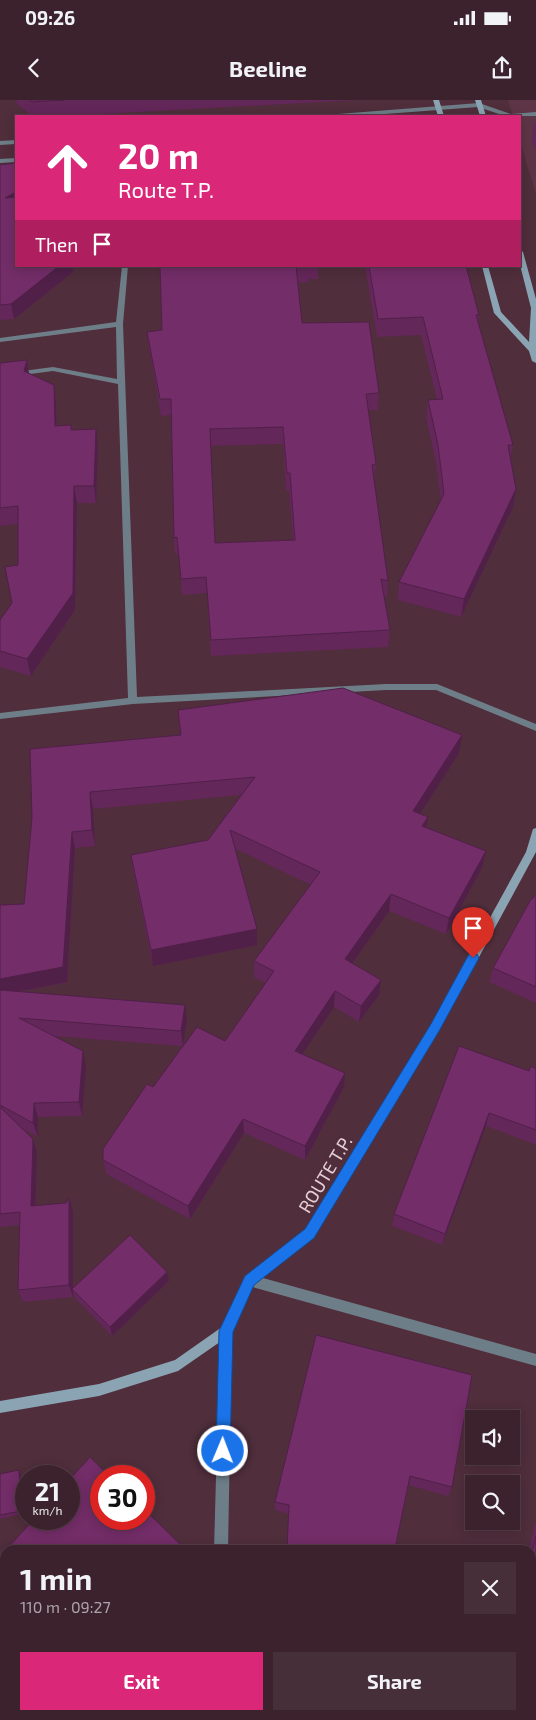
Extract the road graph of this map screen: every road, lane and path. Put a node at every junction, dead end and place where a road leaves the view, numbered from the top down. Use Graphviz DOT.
graph roads {
  1 [pos="436,100"];
  2 [pos="478,103"];
  3 [pos="438,108"];
  4 [pos="536,114"];
  5 [pos="350,115"];
  6 [pos="441,115"];
  7 [pos="483,115"];
  8 [pos="508,115"];
  9 [pos="521,115"];
  10 [pos="15,142"];
  11 [pos="0,143"];
  12 [pos="15,160"];
  13 [pos="0,161"];
  14 [pos="521,256"];
  15 [pos="125,267"];
  16 [pos="485,267"];
  17 [pos="119,324"];
  18 [pos="0,340"];
  19 [pos="534,350"];
  20 [pos="536,361"];
  21 [pos="0,376"];
  22 [pos="121,382"];
  23 [pos="133,701"];
  24 [pos="0,716"];
  25 [pos="536,728"];
  26 [pos="536,832"];
  27 [pos="249,1280"];
  28 [pos="226,1331"];
  29 [pos="536,1360"];
  30 [pos="0,1407"];
  31 [pos="221,1545"];
  1 -- 3 [label="street"];
  2 -- 3 [label="street"];
  2 -- 7 [label="street"];
  2 -- 8 [label="street"];
  3 -- 5 [label="street"];
  3 -- 6 [label="street"];
  4 -- 9 [label="street"];
  10 -- 11 [label="street"];
  12 -- 13 [label="street"];
  14 -- 19 [label="street"];
  15 -- 17 [label="street"];
  16 -- 19 [label="street"];
  17 -- 18 [label="street"];
  17 -- 22 [label="street"];
  19 -- 20 [label="street"];
  21 -- 22 [label="street"];
  22 -- 23 [label="street"];
  23 -- 24 [label="street"];
  23 -- 25 [label="street"];
  26 -- 27 [label="street, ROUTE T.P."];
  27 -- 28 [label="street, ROUTE T.P."];
  27 -- 29 [label="street"];
  28 -- 30 [label="street"];
  28 -- 31 [label="street"];
}
